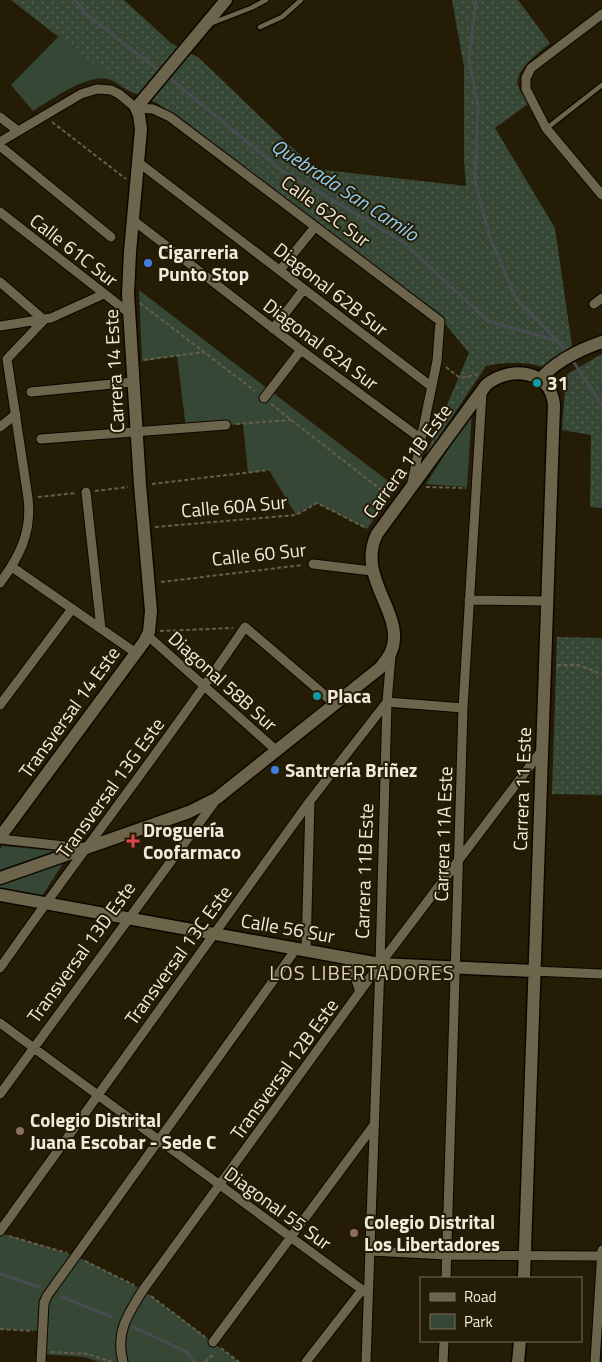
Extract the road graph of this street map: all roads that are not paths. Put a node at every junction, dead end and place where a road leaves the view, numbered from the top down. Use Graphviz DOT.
graph roads {
  1 [pos="226,0"];
  2 [pos="266,0"];
  3 [pos="301,0"];
  4 [pos="602,14"];
  5 [pos="206,25"];
  6 [pos="260,27"];
  7 [pos="602,85"];
  8 [pos="136,108"];
  9 [pos="0,117"];
  10 [pos="546,128"];
  11 [pos="18,131"];
  12 [pos="0,144"];
  13 [pos="138,162"];
  14 [pos="602,195"];
  15 [pos="0,212"];
  16 [pos="133,220"];
  17 [pos="315,227"];
  18 [pos="111,237"];
  19 [pos="280,270"];
  20 [pos="0,282"];
  21 [pos="304,289"];
  22 [pos="104,294"];
  23 [pos="602,298"];
  24 [pos="594,304"];
  25 [pos="129,313"];
  26 [pos="44,320"];
  27 [pos="0,326"];
  28 [pos="274,329"];
  29 [pos="602,342"];
  30 [pos="301,350"];
  31 [pos="540,380"];
  32 [pos="133,382"];
  33 [pos="432,387"];
  34 [pos="482,390"];
  35 [pos="31,392"];
  36 [pos="264,398"];
  37 [pos="16,414"];
  38 [pos="226,425"];
  39 [pos="0,427"];
  40 [pos="136,432"];
  41 [pos="420,438"];
  42 [pos="41,439"];
  43 [pos="412,486"];
  44 [pos="86,492"];
  45 [pos="313,564"];
  46 [pos="12,567"];
  47 [pos="372,572"];
  48 [pos="0,582"];
  49 [pos="469,600"];
  50 [pos="547,602"];
  51 [pos="72,609"];
  52 [pos="101,629"];
  53 [pos="148,634"];
  54 [pos="391,652"];
  55 [pos="136,653"];
  56 [pos="205,686"];
  57 [pos="387,702"];
  58 [pos="335,704"];
  59 [pos="0,705"];
  60 [pos="463,708"];
  61 [pos="542,750"];
  62 [pos="277,751"];
  63 [pos="217,798"];
  64 [pos="310,801"];
  65 [pos="0,838"];
  66 [pos="86,848"];
  67 [pos="458,860"];
  68 [pos="0,878"];
  69 [pos="0,894"];
  70 [pos="45,903"];
  71 [pos="129,918"];
  72 [pos="213,934"];
  73 [pos="301,950"];
  74 [pos="349,958"];
  75 [pos="380,964"];
  76 [pos="0,968"];
  77 [pos="456,968"];
  78 [pos="533,971"];
  79 [pos="602,974"];
  80 [pos="360,992"];
  81 [pos="0,1023"];
  82 [pos="34,1048"];
  83 [pos="0,1094"];
  84 [pos="98,1095"];
  85 [pos="374,1124"];
  86 [pos="159,1140"];
  87 [pos="220,1185"];
  88 [pos="0,1231"];
  89 [pos="291,1237"];
  90 [pos="602,1250"];
  91 [pos="370,1251"];
  92 [pos="446,1255"];
  93 [pos="525,1256"];
  94 [pos="602,1256"];
  95 [pos="446,1277"];
  96 [pos="524,1277"];
  97 [pos="365,1292"];
  98 [pos="444,1342"];
  99 [pos="520,1342"];
  100 [pos="216,1345"];
  101 [pos="41,1362"];
  102 [pos="123,1362"];
  103 [pos="306,1362"];
  104 [pos="366,1362"];
  105 [pos="443,1362"];
  106 [pos="518,1362"];
  107 [pos="596,1362"];
  1 -- 5 [label="street"];
  2 -- 5 [label="lane"];
  3 -- 6 [label="lane"];
  4 -- 10 [label="street"];
  5 -- 8 [label="street"];
  7 -- 10 [label="lane"];
  8 -- 11 [label="street"];
  8 -- 13 [label="street, Carrera 14 Este"];
  8 -- 17 [label="street, Calle 62C Sur"];
  9 -- 11 [label="street"];
  10 -- 14 [label="street"];
  11 -- 12 [label="street"];
  12 -- 18 [label="street"];
  13 -- 16 [label="street, Carrera 14 Este"];
  13 -- 19 [label="street, Diagonal 62B Sur"];
  15 -- 22 [label="street, Calle 61C Sur"];
  16 -- 25 [label="street, Carrera 14 Este"];
  16 -- 28 [label="street, Diagonal 62A Sur"];
  17 -- 19 [label="street"];
  17 -- 33 [label="street, Calle 62C Sur"];
  19 -- 21 [label="street, Diagonal 62B Sur"];
  20 -- 26 [label="street"];
  21 -- 28 [label="street"];
  21 -- 33 [label="street, Diagonal 62B Sur"];
  22 -- 25 [label="street, Calle 61C Sur"];
  22 -- 26 [label="street"];
  23 -- 24 [label="street"];
  25 -- 32 [label="street, Carrera 14 Este"];
  26 -- 27 [label="street"];
  26 -- 37 [label="street"];
  28 -- 30 [label="street, Diagonal 62A Sur"];
  29 -- 31 [label="street"];
  30 -- 36 [label="street"];
  30 -- 41 [label="street, Diagonal 62A Sur"];
  31 -- 34 [label="street"];
  31 -- 50 [label="street, Carrera 11 Este"];
  32 -- 35 [label="street"];
  32 -- 40 [label="street, Carrera 14 Este"];
  33 -- 41 [label="street"];
  34 -- 43 [label="street, Carrera 11B Este"];
  34 -- 49 [label="street, Carrera 11A Este"];
  37 -- 39 [label="street"];
  37 -- 46 [label="street"];
  38 -- 40 [label="street"];
  40 -- 42 [label="street"];
  40 -- 53 [label="street, Carrera 14 Este"];
  41 -- 43 [label="street"];
  43 -- 47 [label="street, Carrera 11B Este"];
  44 -- 52 [label="street"];
  45 -- 47 [label="street, Calle 60 Sur"];
  46 -- 48 [label="street"];
  46 -- 51 [label="street"];
  47 -- 54 [label="street, Carrera 11B Este"];
  49 -- 50 [label="street"];
  49 -- 60 [label="street, Carrera 11A Este"];
  50 -- 61 [label="street, Carrera 11 Este"];
  51 -- 52 [label="street"];
  51 -- 59 [label="street"];
  52 -- 55 [label="street"];
  53 -- 55 [label="street, Transversal 14 Este"];
  53 -- 56 [label="street, Diagonal 58B Sur"];
  54 -- 57 [label="street, Carrera 11B Este"];
  54 -- 58 [label="street, Transversal 13D Este"];
  55 -- 65 [label="street, Transversal 14 Este"];
  56 -- 58 [label="street, Transversal 13G Este"];
  56 -- 62 [label="street, Diagonal 58B Sur"];
  56 -- 66 [label="street, Transversal 13G Este"];
  57 -- 60 [label="street"];
  57 -- 64 [label="street, Transversal 13C Este"];
  57 -- 75 [label="street, Carrera 11B Este"];
  58 -- 62 [label="street, Transversal 13D Este"];
  60 -- 67 [label="street, Carrera 11A Este"];
  61 -- 67 [label="street, Transversal 12B Este"];
  61 -- 78 [label="street, Carrera 11 Este"];
  62 -- 63 [label="street, Transversal 13D Este"];
  63 -- 66 [label="street"];
  63 -- 71 [label="street, Transversal 13D Este"];
  64 -- 72 [label="street, Transversal 13C Este"];
  64 -- 73 [label="street"];
  65 -- 66 [label="street"];
  66 -- 68 [label="street"];
  66 -- 70 [label="street, Transversal 13G Este"];
  67 -- 75 [label="street, Transversal 12B Este"];
  67 -- 77 [label="street, Carrera 11A Este"];
  69 -- 70 [label="street, Calle 56 Sur"];
  70 -- 71 [label="street, Calle 56 Sur"];
  70 -- 76 [label="street, Transversal 13G Este"];
  71 -- 72 [label="street, Calle 56 Sur"];
  71 -- 82 [label="street, Transversal 13D Este"];
  72 -- 73 [label="street, Calle 56 Sur"];
  72 -- 84 [label="street, Transversal 13C Este"];
  73 -- 74 [label="street, Calle 56 Sur"];
  73 -- 86 [label="street"];
  74 -- 75 [label="street, Calle 56 Sur"];
  74 -- 80 [label="street"];
  75 -- 77 [label="street, Calle 56 Sur"];
  75 -- 80 [label="street, Transversal 12B Este"];
  75 -- 85 [label="street, Carrera 11B Este"];
  77 -- 78 [label="street, Calle 56 Sur"];
  77 -- 92 [label="street, Carrera 11A Este"];
  78 -- 79 [label="street, Calle 56 Sur"];
  78 -- 93 [label="street, Carrera 11 Este"];
  80 -- 87 [label="street, Transversal 12B Este"];
  81 -- 82 [label="street, Diagonal 55 Sur"];
  82 -- 83 [label="street, Transversal 13D Este"];
  82 -- 84 [label="street, Diagonal 55 Sur"];
  84 -- 86 [label="street, Diagonal 55 Sur"];
  84 -- 88 [label="street, Transversal 13C Este"];
  85 -- 89 [label="street"];
  85 -- 91 [label="street, Carrera 11B Este"];
  86 -- 87 [label="street, Diagonal 55 Sur"];
  86 -- 101 [label="street"];
  87 -- 89 [label="street, Diagonal 55 Sur"];
  87 -- 102 [label="street, Transversal 12B Este"];
  89 -- 97 [label="street, Diagonal 55 Sur"];
  89 -- 100 [label="street"];
  90 -- 94 [label="street"];
  91 -- 92 [label="street"];
  91 -- 97 [label="street, Carrera 11B Este"];
  92 -- 93 [label="street"];
  92 -- 95 [label="street, Carrera 11A Este"];
  93 -- 94 [label="street"];
  93 -- 96 [label="street, Carrera 11 Este"];
  94 -- 107 [label="street"];
  97 -- 103 [label="street"];
  97 -- 104 [label="street, Carrera 11B Este"];
  98 -- 105 [label="street"];
  99 -- 106 [label="street"];
}
